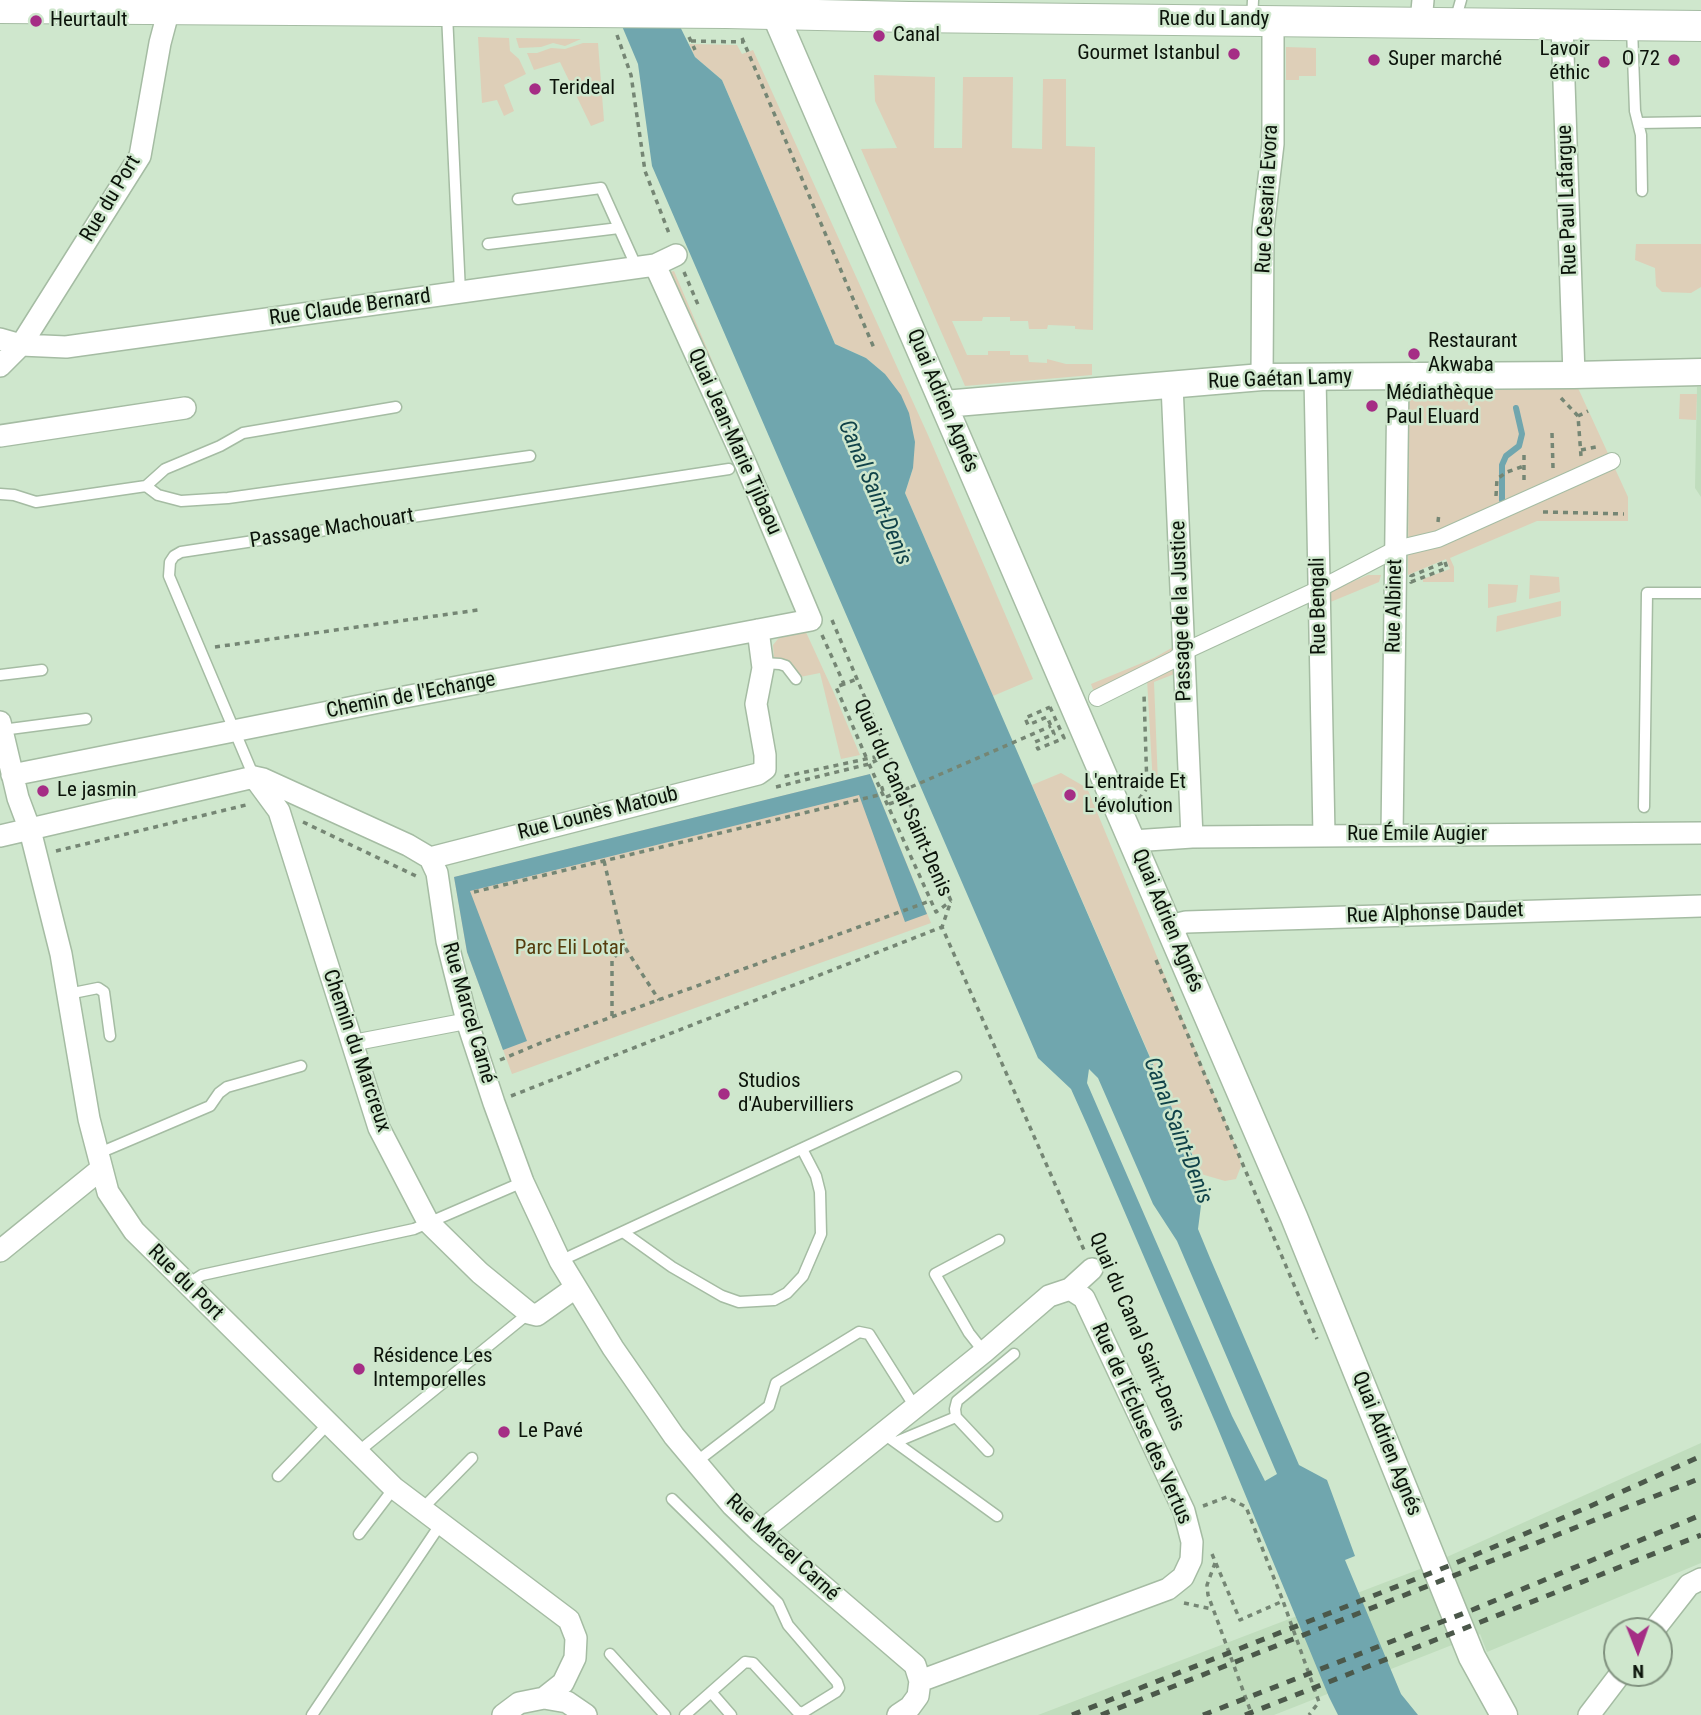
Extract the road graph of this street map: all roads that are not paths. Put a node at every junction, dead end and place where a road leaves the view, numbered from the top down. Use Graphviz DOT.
graph roads {
  1 [pos="170,5"];
  2 [pos="772,7"];
  3 [pos="0,8"];
  4 [pos="447,11"];
  5 [pos="1422,11"];
  6 [pos="1458,11"];
  7 [pos="1259,13"];
  8 [pos="1562,24"];
  9 [pos="1632,25"];
  10 [pos="1701,26"];
  11 [pos="1701,122"];
  12 [pos="1638,123"];
  13 [pos="1642,191"];
  14 [pos="518,199"];
  15 [pos="619,228"];
  16 [pos="488,244"];
  17 [pos="676,255"];
  18 [pos="646,266"];
  19 [pos="460,292"];
  20 [pos="10,342"];
  21 [pos="0,366"];
  22 [pos="1701,372"];
  23 [pos="1398,376"];
  24 [pos="1262,377"];
  25 [pos="1315,377"];
  26 [pos="1172,385"];
  27 [pos="1567,386"];
  28 [pos="944,404"];
  29 [pos="396,407"];
  30 [pos="185,408"];
  31 [pos="0,436"];
  32 [pos="530,456"];
  33 [pos="1612,461"];
  34 [pos="729,469"];
  35 [pos="145,486"];
  36 [pos="0,494"];
  37 [pos="1396,549"];
  38 [pos="1319,589"];
  39 [pos="1701,593"];
  40 [pos="811,620"];
  41 [pos="758,630"];
  42 [pos="1183,652"];
  43 [pos="763,663"];
  44 [pos="42,670"];
  45 [pos="0,675"];
  46 [pos="796,679"];
  47 [pos="1097,698"];
  48 [pos="86,719"];
  49 [pos="1,726"];
  50 [pos="233,732"];
  51 [pos="12,775"];
  52 [pos="258,778"];
  53 [pos="1644,807"];
  54 [pos="30,830"];
  55 [pos="1128,831"];
  56 [pos="1701,833"];
  57 [pos="1324,835"];
  58 [pos="1392,835"];
  59 [pos="0,836"];
  60 [pos="1192,837"];
  61 [pos="434,865"];
  62 [pos="1701,906"];
  63 [pos="1169,926"];
  64 [pos="68,994"];
  65 [pos="467,1021"];
  66 [pos="110,1036"];
  67 [pos="352,1043"];
  68 [pos="301,1066"];
  69 [pos="956,1077"];
  70 [pos="802,1149"];
  71 [pos="99,1161"];
  72 [pos="523,1182"];
  73 [pos="428,1222"];
  74 [pos="623,1232"];
  75 [pos="999,1240"];
  76 [pos="0,1251"];
  77 [pos="560,1261"];
  78 [pos="1093,1269"];
  79 [pos="186,1285"];
  80 [pos="575,1288"];
  81 [pos="1070,1289"];
  82 [pos="529,1313"];
  83 [pos="984,1352"];
  84 [pos="1014,1354"];
  85 [pos="915,1407"];
  86 [pos="956,1417"];
  87 [pos="329,1423"];
  88 [pos="890,1438"];
  89 [pos="359,1451"];
  90 [pos="988,1451"];
  91 [pos="472,1458"];
  92 [pos="696,1462"];
  93 [pos="278,1476"];
  94 [pos="394,1488"];
  95 [pos="672,1499"];
  96 [pos="423,1508"];
  97 [pos="997,1516"];
  98 [pos="442,1522"];
  99 [pos="760,1532"];
  100 [pos="359,1534"];
  101 [pos="1695,1582"];
  102 [pos="1665,1617"];
  103 [pos="610,1654"];
  104 [pos="920,1681"];
  105 [pos="1610,1687"];
  106 [pos="711,1692"];
  107 [pos="544,1698"];
  108 [pos="313,1715"];
  109 [pos="503,1715"];
  110 [pos="586,1715"];
  111 [pos="665,1715"];
  112 [pos="685,1715"];
  113 [pos="731,1715"];
  114 [pos="898,1715"];
  115 [pos="1504,1715"];
  116 [pos="1589,1715"];
  1 -- 3 [label="main road"];
  1 -- 4 [label="main road"];
  1 -- 20 [label="street, Rue du Port"];
  2 -- 4 [label="main road, Rue du Landy, bridge"];
  2 -- 7 [label="main road, Rue du Landy"];
  2 -- 28 [label="street, Quai Adrien Agnés"];
  4 -- 19 [label="lane"];
  5 -- 6 [label="main road, Rue du Landy"];
  5 -- 7 [label="main road, Rue du Landy"];
  6 -- 8 [label="main road, Rue du Landy"];
  7 -- 24 [label="street, Rue Cesaria Evora"];
  8 -- 9 [label="main road, Rue du Landy"];
  8 -- 27 [label="street, Rue Paul Lafargue"];
  9 -- 10 [label="main road, Rue du Landy"];
  9 -- 12 [label="lane"];
  11 -- 12 [label="lane"];
  12 -- 13 [label="lane"];
  14 -- 15 [label="lane"];
  15 -- 16 [label="lane"];
  15 -- 18 [label="lane"];
  17 -- 18 [label="street, Rue Claude Bernard"];
  18 -- 19 [label="street, Rue Claude Bernard"];
  18 -- 40 [label="street, Quai Jean-Marie Tjibaou"];
  19 -- 20 [label="street, Rue Claude Bernard"];
  20 -- 21 [label="street, Rue du Port"];
  22 -- 27 [label="street, Rue Gaétan Lamy"];
  23 -- 25 [label="street, Rue Gaétan Lamy"];
  23 -- 27 [label="street, Rue Gaétan Lamy"];
  23 -- 37 [label="street, Rue Albinet"];
  24 -- 25 [label="street, Rue Gaétan Lamy"];
  24 -- 26 [label="street, Rue Gaétan Lamy"];
  25 -- 38 [label="street, Rue Bengali"];
  26 -- 28 [label="street, Rue Gaétan Lamy"];
  26 -- 42 [label="street, Passage de la Justice"];
  28 -- 55 [label="street, Quai Adrien Agnés"];
  29 -- 35 [label="lane"];
  30 -- 31 [label="street"];
  32 -- 35 [label="lane"];
  33 -- 37 [label="street"];
  34 -- 50 [label="lane, Passage Machouart"];
  35 -- 36 [label="lane"];
  37 -- 38 [label="street"];
  37 -- 58 [label="street, Rue Albinet"];
  38 -- 42 [label="street"];
  38 -- 57 [label="street, Rue Bengali"];
  39 -- 53 [label="lane"];
  40 -- 41 [label="street, Chemin de l'Echange"];
  41 -- 43 [label="street"];
  41 -- 50 [label="street, Chemin de l'Echange"];
  42 -- 47 [label="street"];
  42 -- 60 [label="street, Passage de la Justice"];
  43 -- 46 [label="lane"];
  43 -- 61 [label="street, Rue Lounès Matoub"];
  44 -- 45 [label="lane"];
  48 -- 49 [label="lane"];
  49 -- 51 [label="street, Rue du Port"];
  50 -- 51 [label="street, Chemin de l'Echange"];
  50 -- 52 [label="lane, Passage Machouart"];
  51 -- 54 [label="street, Rue du Port"];
  52 -- 54 [label="street"];
  52 -- 61 [label="street"];
  52 -- 67 [label="street, Chemin du Marcreux"];
  54 -- 59 [label="street"];
  54 -- 64 [label="street, Rue du Port"];
  55 -- 60 [label="street, Rue Émile Augier"];
  55 -- 63 [label="street, Quai Adrien Agnés"];
  56 -- 58 [label="street, Rue Émile Augier"];
  57 -- 58 [label="street, Rue Émile Augier"];
  57 -- 60 [label="street, Rue Émile Augier"];
  61 -- 65 [label="street, Rue Marcel Carné"];
  62 -- 63 [label="street, Rue Alphonse Daudet"];
  63 -- 115 [label="street, Quai Adrien Agnés"];
  64 -- 66 [label="lane"];
  64 -- 71 [label="street, Rue du Port"];
  65 -- 67 [label="street"];
  65 -- 72 [label="street, Rue Marcel Carné"];
  67 -- 73 [label="street, Chemin du Marcreux"];
  68 -- 71 [label="lane"];
  69 -- 70 [label="lane"];
  70 -- 74 [label="lane"];
  70 -- 74 [label="lane"];
  71 -- 76 [label="street"];
  71 -- 79 [label="street, Rue du Port"];
  72 -- 73 [label="lane"];
  72 -- 77 [label="street, Rue Marcel Carné"];
  73 -- 79 [label="lane"];
  73 -- 82 [label="street, Chemin du Marcreux"];
  74 -- 77 [label="lane"];
  75 -- 83 [label="lane"];
  77 -- 80 [label="street, Rue Marcel Carné"];
  78 -- 81 [label="street"];
  79 -- 87 [label="street, Rue du Port"];
  80 -- 82 [label="street"];
  80 -- 92 [label="street, Rue Marcel Carné"];
  81 -- 83 [label="street"];
  81 -- 104 [label="street, Rue de l'Écluse des Vertus"];
  82 -- 89 [label="lane"];
  83 -- 85 [label="street"];
  84 -- 86 [label="lane"];
  85 -- 88 [label="street"];
  85 -- 92 [label="lane"];
  86 -- 88 [label="lane"];
  86 -- 90 [label="lane"];
  87 -- 89 [label="street, Rue du Port"];
  87 -- 93 [label="lane"];
  88 -- 97 [label="lane"];
  88 -- 99 [label="street"];
  89 -- 94 [label="street, Rue du Port"];
  91 -- 96 [label="lane"];
  92 -- 99 [label="street, Rue Marcel Carné"];
  94 -- 96 [label="street, Rue du Port"];
  94 -- 100 [label="lane"];
  95 -- 106 [label="lane"];
  96 -- 98 [label="street, Rue du Port"];
  98 -- 107 [label="street, Rue du Port"];
  98 -- 108 [label="lane"];
  99 -- 104 [label="street, Rue Marcel Carné"];
  101 -- 102 [label="street"];
  103 -- 111 [label="lane"];
  104 -- 114 [label="street"];
  105 -- 116 [label="street"];
  106 -- 112 [label="lane"];
  106 -- 113 [label="lane"];
  107 -- 109 [label="street"];
  107 -- 110 [label="street"];
}
